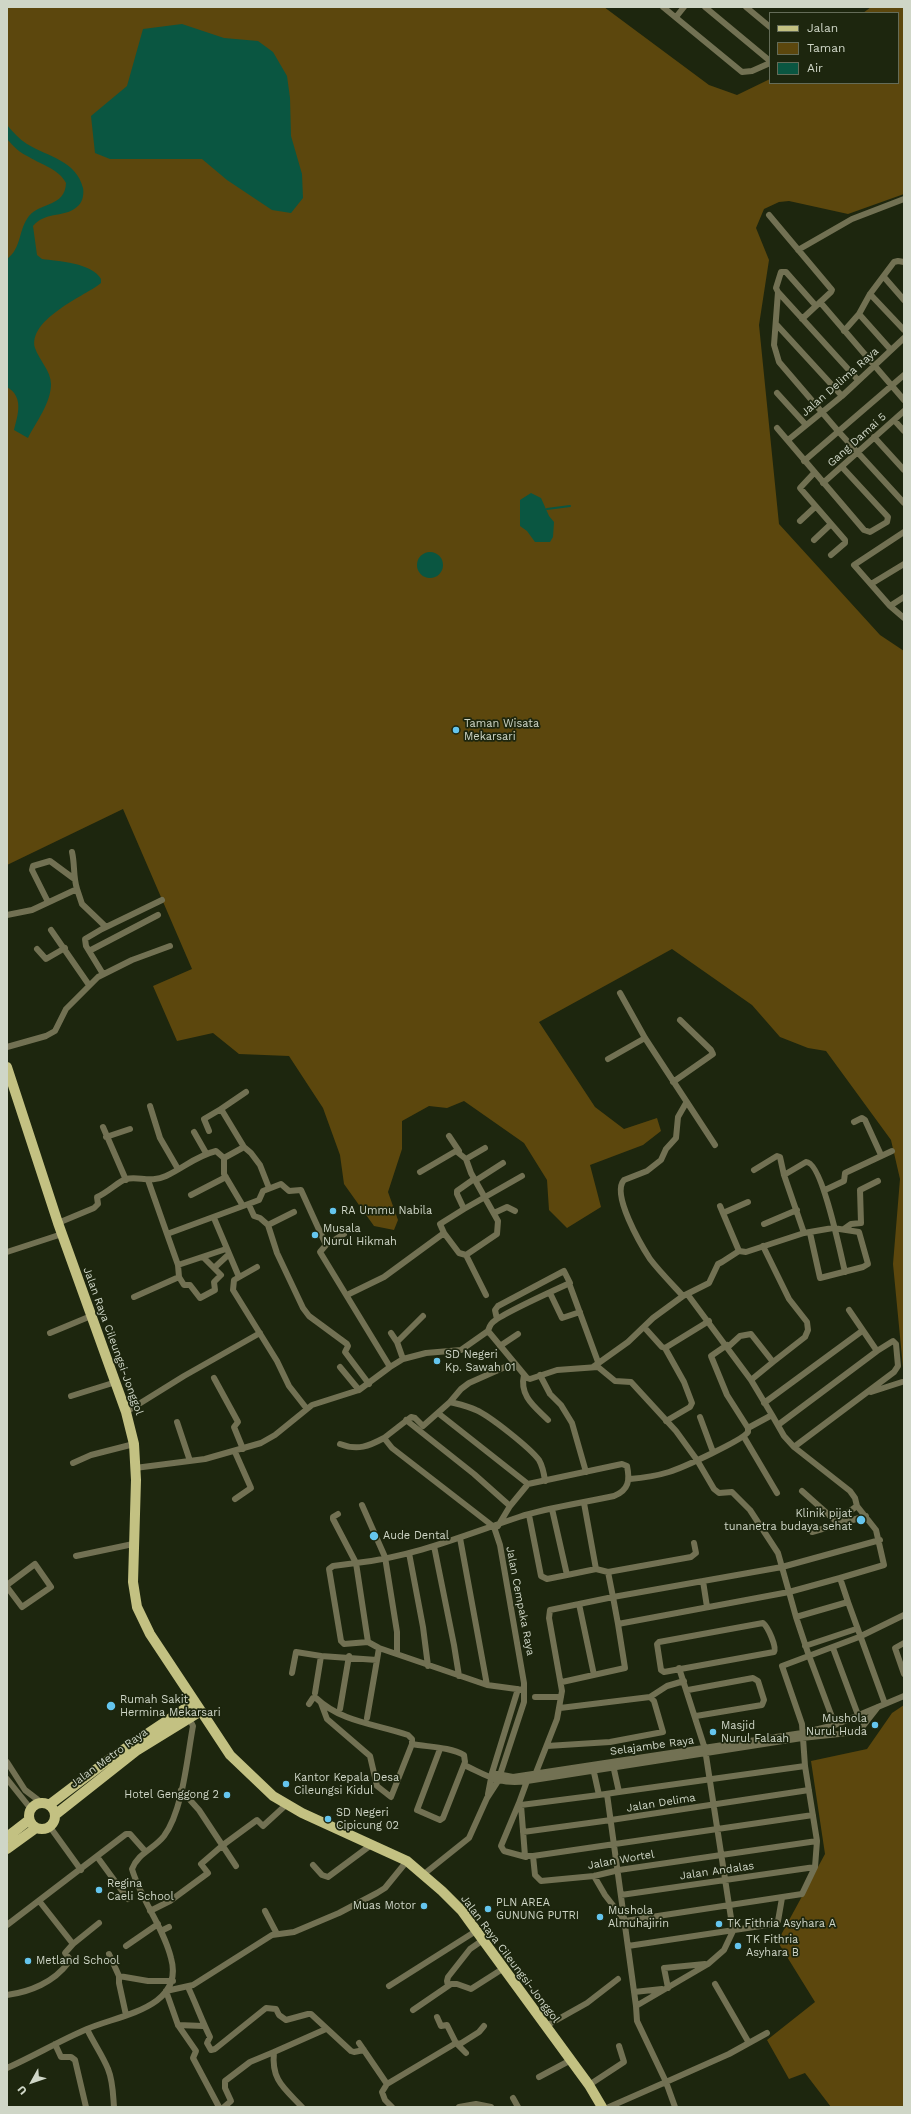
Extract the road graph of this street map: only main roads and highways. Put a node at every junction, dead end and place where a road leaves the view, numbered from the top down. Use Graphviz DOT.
graph roads {
  1 [pos="7,1067"];
  2 [pos="198,1707"];
  3 [pos="46,1804"];
  4 [pos="55,1816"];
  5 [pos="32,1824"];
  6 [pos="7,1836"];
  7 [pos="7,1849"];
  8 [pos="602,2107"];
  1 -- 2 [label="main road, Jalan Raya Cileungsi-Jonggol"];
  2 -- 3 [label="main road, Jalan Metro Raya"];
  2 -- 4 [label="main road, Jalan Metro Raya"];
  2 -- 8 [label="main road, Jalan Raya Cileungsi-Jonggol"];
  3 -- 4 [label="main road"];
  3 -- 5 [label="main road"];
  4 -- 5 [label="main road"];
  5 -- 6 [label="main road"];
  5 -- 7 [label="main road"];
}
